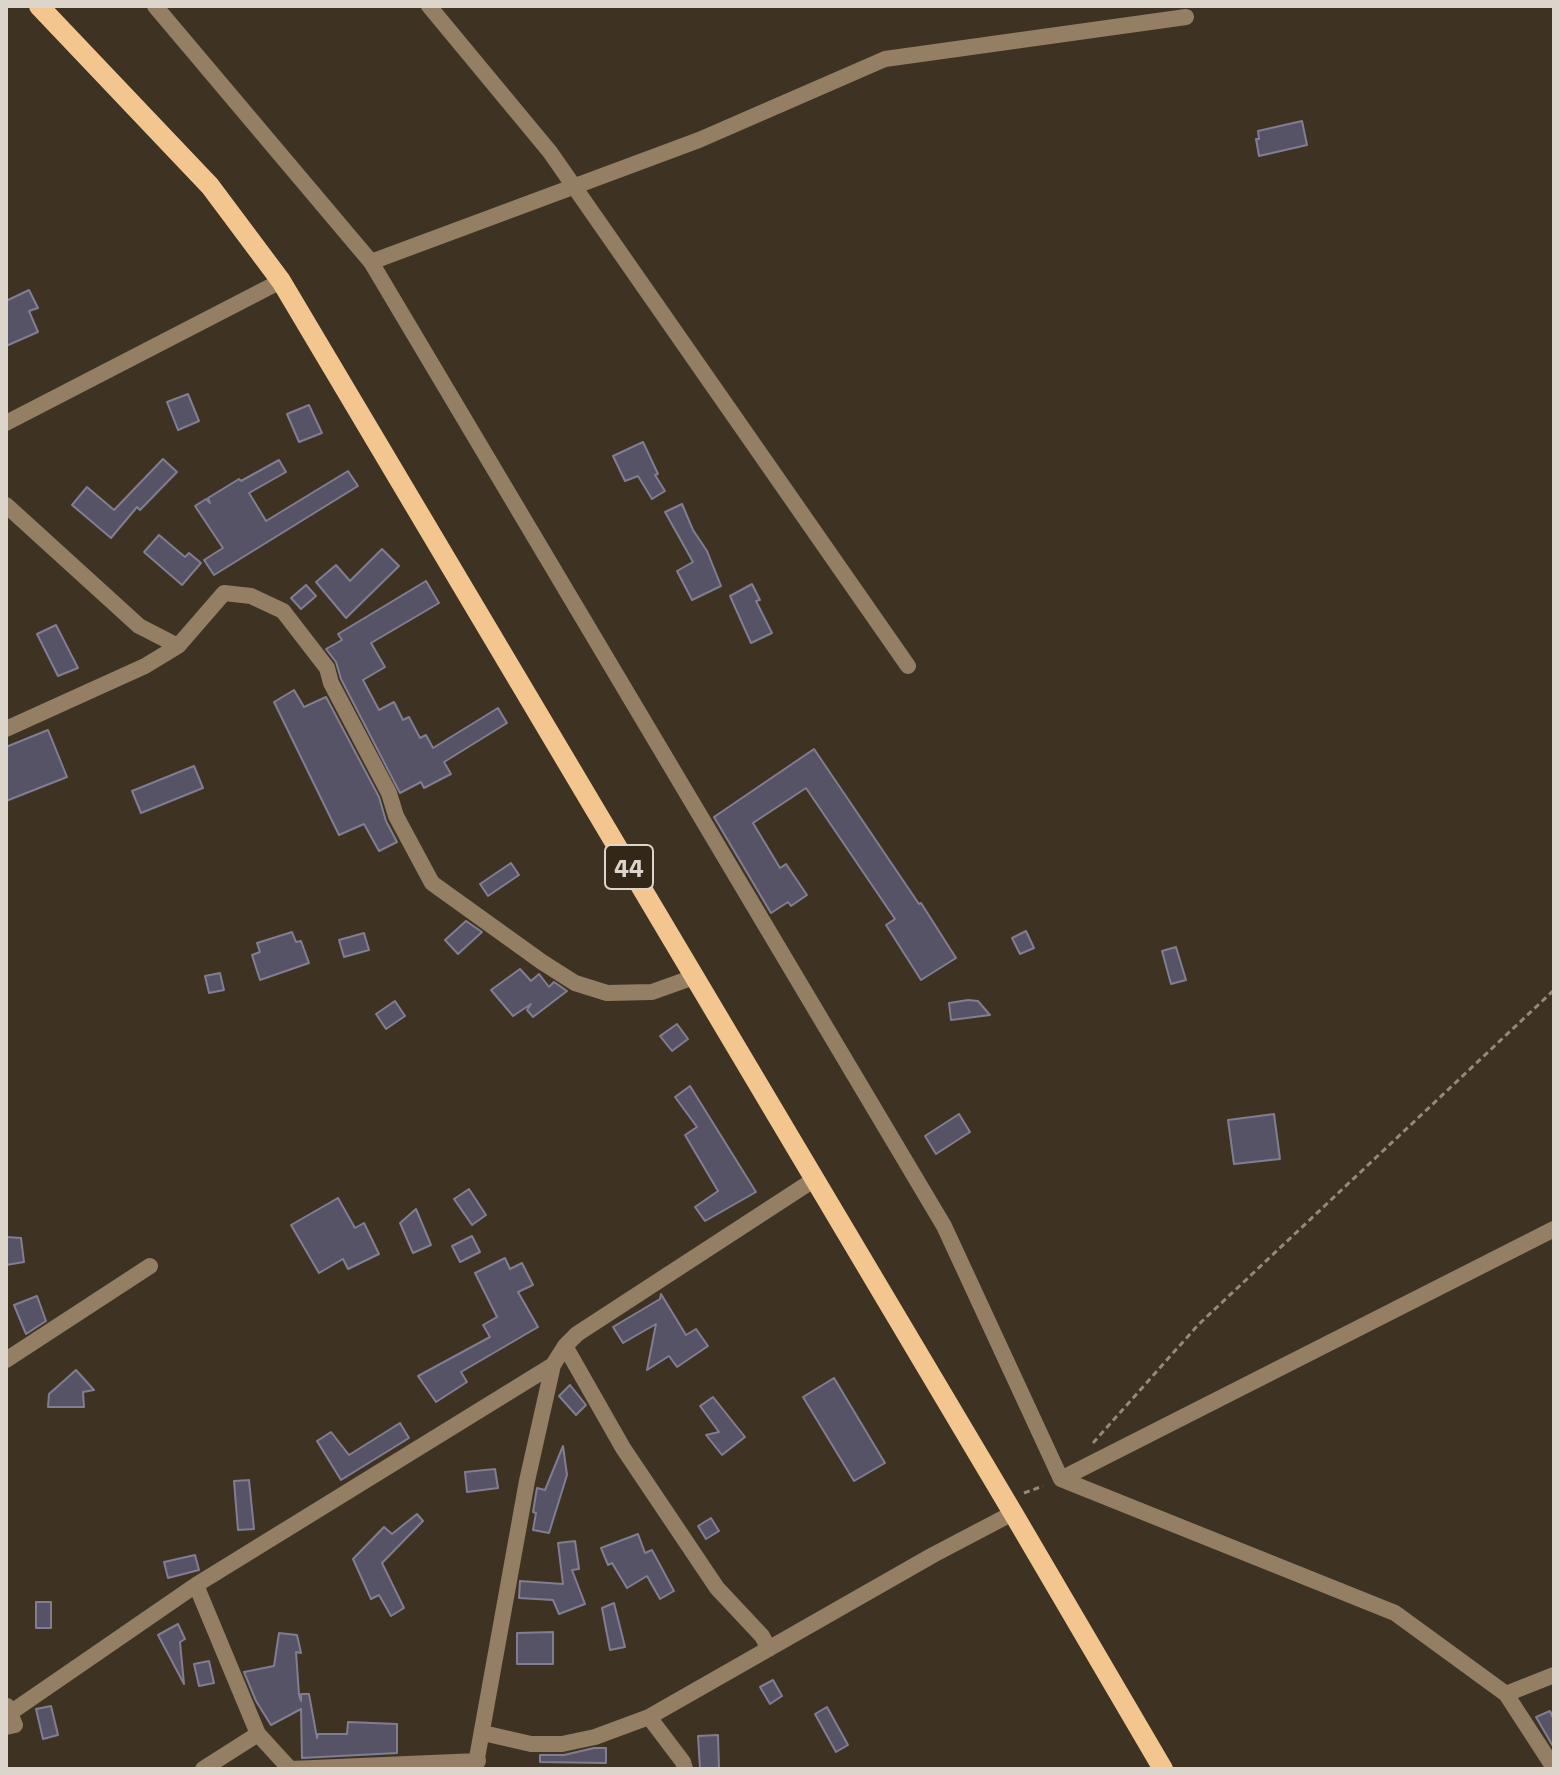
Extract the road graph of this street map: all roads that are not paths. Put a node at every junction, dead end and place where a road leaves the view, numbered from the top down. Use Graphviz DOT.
graph roads {
  1 [pos="39,6"];
  2 [pos="155,6"];
  3 [pos="429,6"];
  4 [pos="1186,17"];
  5 [pos="574,187"];
  6 [pos="371,262"];
  7 [pos="281,281"];
  8 [pos="6,423"];
  9 [pos="6,505"];
  10 [pos="178,646"];
  11 [pos="908,666"];
  12 [pos="6,729"];
  13 [pos="694,977"];
  14 [pos="815,1179"];
  15 [pos="1554,1229"];
  16 [pos="150,1266"];
  17 [pos="565,1346"];
  18 [pos="6,1360"];
  19 [pos="553,1365"];
  20 [pos="1061,1479"];
  21 [pos="1010,1506"];
  22 [pos="196,1585"];
  23 [pos="769,1649"];
  24 [pos="1554,1675"];
  25 [pos="1506,1694"];
  26 [pos="7,1715"];
  27 [pos="649,1717"];
  28 [pos="483,1733"];
  29 [pos="258,1734"];
  30 [pos="477,1765"];
  31 [pos="1554,1768"];
  32 [pos="203,1769"];
  33 [pos="290,1769"];
  34 [pos="685,1769"];
  35 [pos="1163,1769"];
  1 -- 7 [label="main road, 44"];
  2 -- 6 [label="street"];
  3 -- 5 [label="street"];
  4 -- 5 [label="street"];
  5 -- 6 [label="street"];
  5 -- 11 [label="street"];
  6 -- 20 [label="street"];
  7 -- 8 [label="street"];
  7 -- 13 [label="main road, 44"];
  9 -- 10 [label="street"];
  10 -- 12 [label="street"];
  10 -- 13 [label="street"];
  13 -- 14 [label="main road, 44"];
  14 -- 17 [label="street"];
  14 -- 21 [label="main road, 44"];
  15 -- 20 [label="street"];
  16 -- 18 [label="street"];
  17 -- 19 [label="street"];
  17 -- 23 [label="street"];
  19 -- 22 [label="street"];
  19 -- 28 [label="street"];
  20 -- 25 [label="street"];
  21 -- 23 [label="street"];
  21 -- 35 [label="main road, 44"];
  22 -- 26 [label="street"];
  22 -- 29 [label="street"];
  23 -- 27 [label="street"];
  24 -- 25 [label="street"];
  25 -- 31 [label="street"];
  27 -- 28 [label="street"];
  27 -- 34 [label="street"];
  28 -- 30 [label="street"];
  29 -- 32 [label="street"];
  29 -- 33 [label="street"];
  30 -- 33 [label="street"];
}
